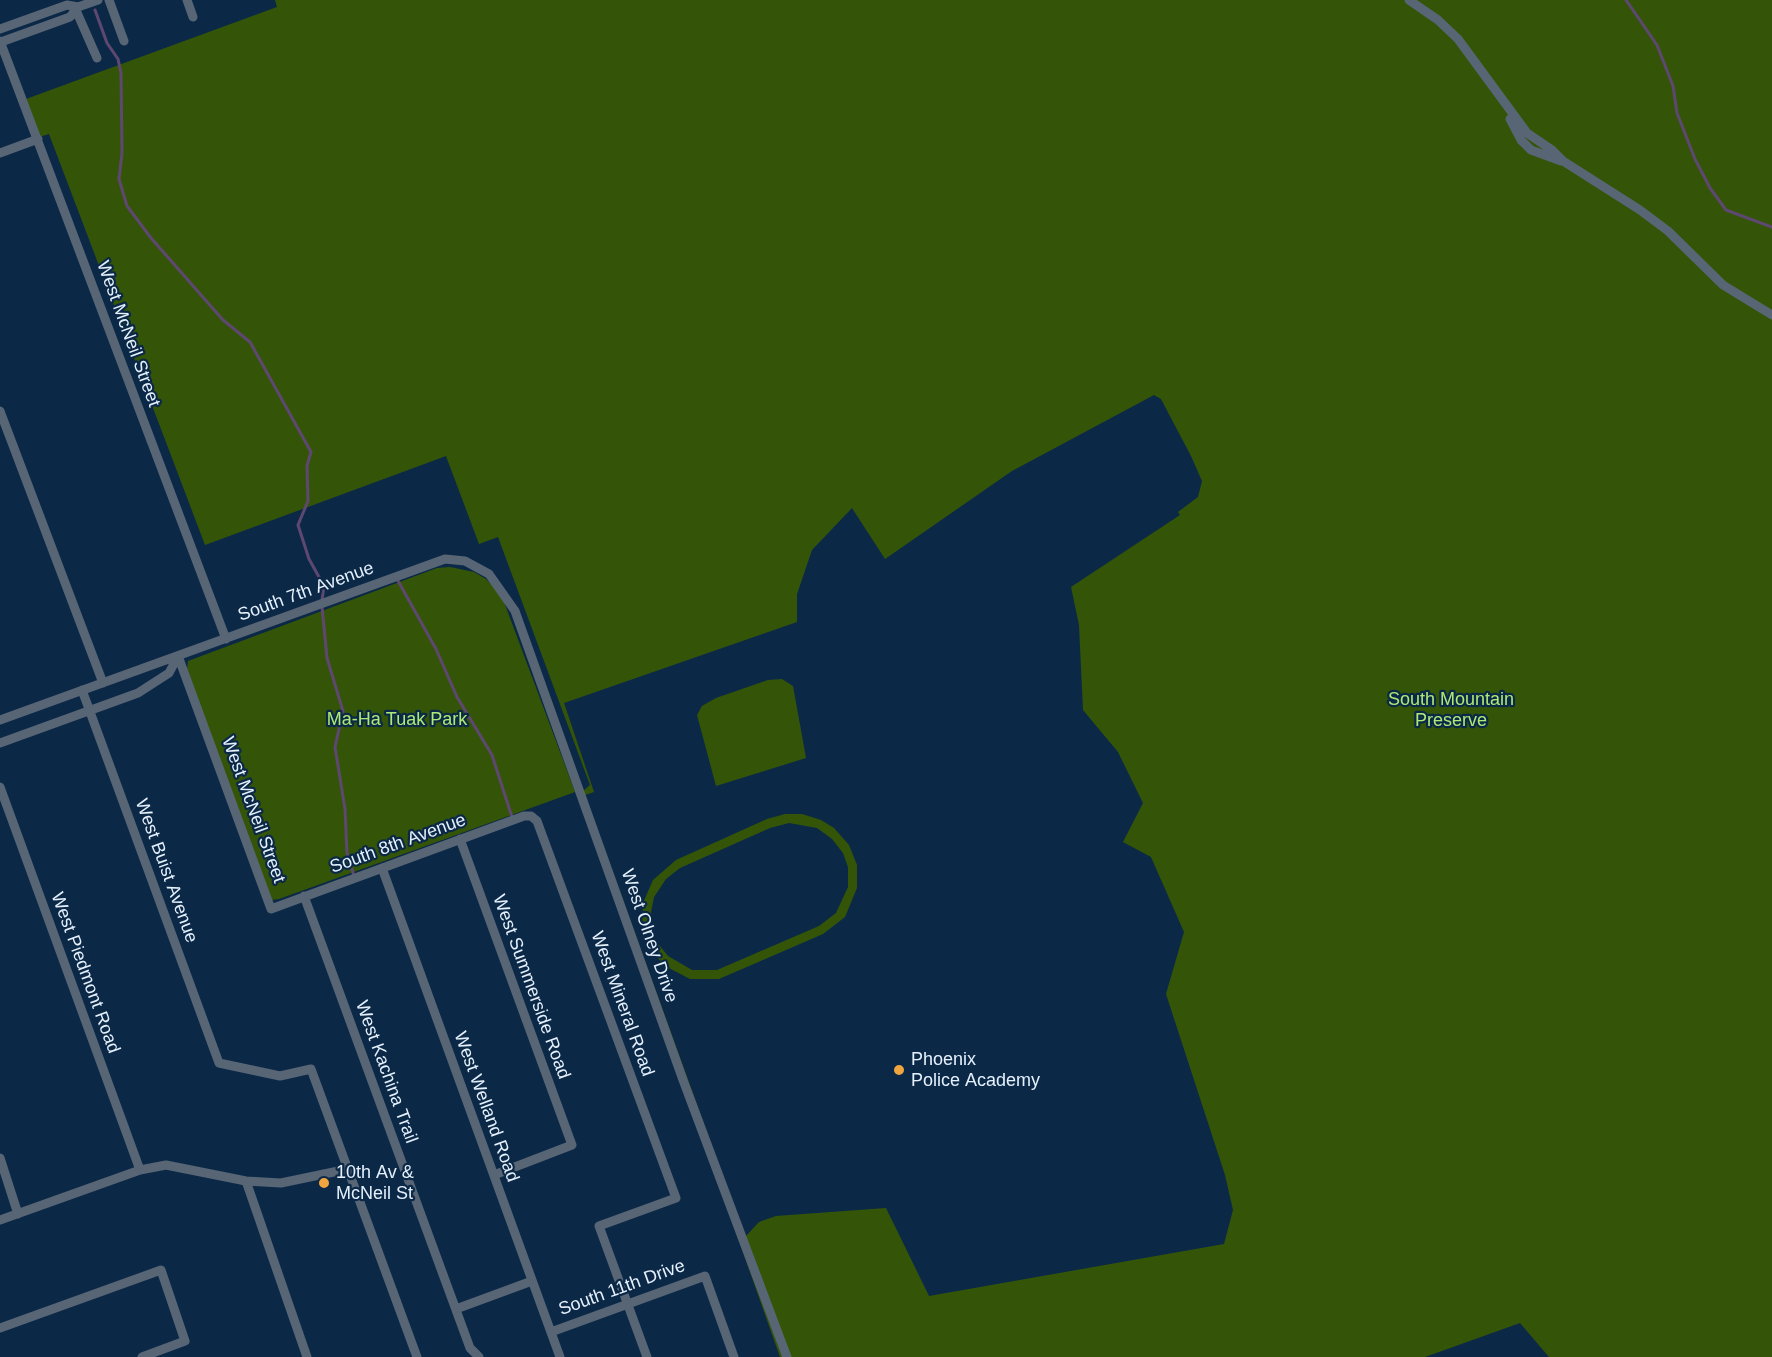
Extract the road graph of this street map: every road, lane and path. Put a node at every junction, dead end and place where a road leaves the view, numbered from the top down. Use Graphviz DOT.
graph roads {
  1 [pos="98,0"];
  2 [pos="109,0"];
  3 [pos="187,0"];
  4 [pos="1409,0"];
  5 [pos="75,6"];
  6 [pos="193,17"];
  7 [pos="0,29"];
  8 [pos="124,41"];
  9 [pos="0,42"];
  10 [pos="97,58"];
  11 [pos="38,139"];
  12 [pos="0,153"];
  13 [pos="1772,315"];
  14 [pos="0,411"];
  15 [pos="445,559"];
  16 [pos="226,639"];
  17 [pos="178,656"];
  18 [pos="103,683"];
  19 [pos="82,690"];
  20 [pos="89,710"];
  21 [pos="0,720"];
  22 [pos="0,742"];
  23 [pos="0,787"];
  24 [pos="537,821"];
  25 [pos="460,839"];
  26 [pos="382,868"];
  27 [pos="304,896"];
  28 [pos="271,909"];
  29 [pos="0,1158"];
  30 [pos="348,1169"];
  31 [pos="140,1170"];
  32 [pos="494,1175"];
  33 [pos="246,1181"];
  34 [pos="18,1214"];
  35 [pos="0,1220"];
  36 [pos="532,1281"];
  37 [pos="627,1304"];
  38 [pos="456,1309"];
  39 [pos="0,1328"];
  40 [pos="551,1332"];
  41 [pos="142,1357"];
  42 [pos="308,1357"];
  43 [pos="417,1357"];
  44 [pos="479,1357"];
  45 [pos="560,1357"];
  46 [pos="647,1357"];
  47 [pos="734,1357"];
  48 [pos="788,1357"];
  1 -- 5 [label="street"];
  2 -- 8 [label="street"];
  3 -- 6 [label="street"];
  4 -- 13 [label="street"];
  5 -- 7 [label="street"];
  5 -- 9 [label="street"];
  5 -- 10 [label="street"];
  9 -- 11 [label="street, West McNeil Street"];
  11 -- 12 [label="street"];
  11 -- 16 [label="street, West McNeil Street"];
  14 -- 18 [label="street"];
  15 -- 16 [label="street, South 7th Avenue"];
  15 -- 48 [label="street, West Olney Drive"];
  16 -- 17 [label="street, South 7th Avenue"];
  17 -- 18 [label="street, South 7th Avenue"];
  17 -- 20 [label="street"];
  17 -- 28 [label="street, West McNeil Street"];
  18 -- 19 [label="street, South 7th Avenue"];
  19 -- 20 [label="street, West Buist Avenue"];
  19 -- 21 [label="street, South 7th Avenue"];
  20 -- 22 [label="street"];
  20 -- 30 [label="street, West Buist Avenue"];
  23 -- 31 [label="street, West Piedmont Road"];
  24 -- 25 [label="street, South 8th Avenue"];
  24 -- 37 [label="street, West Mineral Road"];
  25 -- 26 [label="street, South 8th Avenue"];
  25 -- 32 [label="street, West Summerside Road"];
  26 -- 27 [label="street, South 8th Avenue"];
  26 -- 32 [label="street, West Welland Road"];
  27 -- 28 [label="street, South 8th Avenue"];
  27 -- 38 [label="street, West Kachina Trail"];
  29 -- 34 [label="street"];
  30 -- 33 [label="street"];
  30 -- 43 [label="street"];
  31 -- 33 [label="street"];
  31 -- 34 [label="street"];
  32 -- 36 [label="street, West Welland Road"];
  33 -- 42 [label="street"];
  34 -- 35 [label="street"];
  36 -- 38 [label="street"];
  36 -- 40 [label="street, West Welland Road"];
  37 -- 40 [label="street, South 11th Drive"];
  37 -- 46 [label="street"];
  37 -- 47 [label="street, South 11th Drive"];
  38 -- 44 [label="street, West Kachina Trail"];
  39 -- 41 [label="street"];
  40 -- 45 [label="street, West Welland Road"];
}
